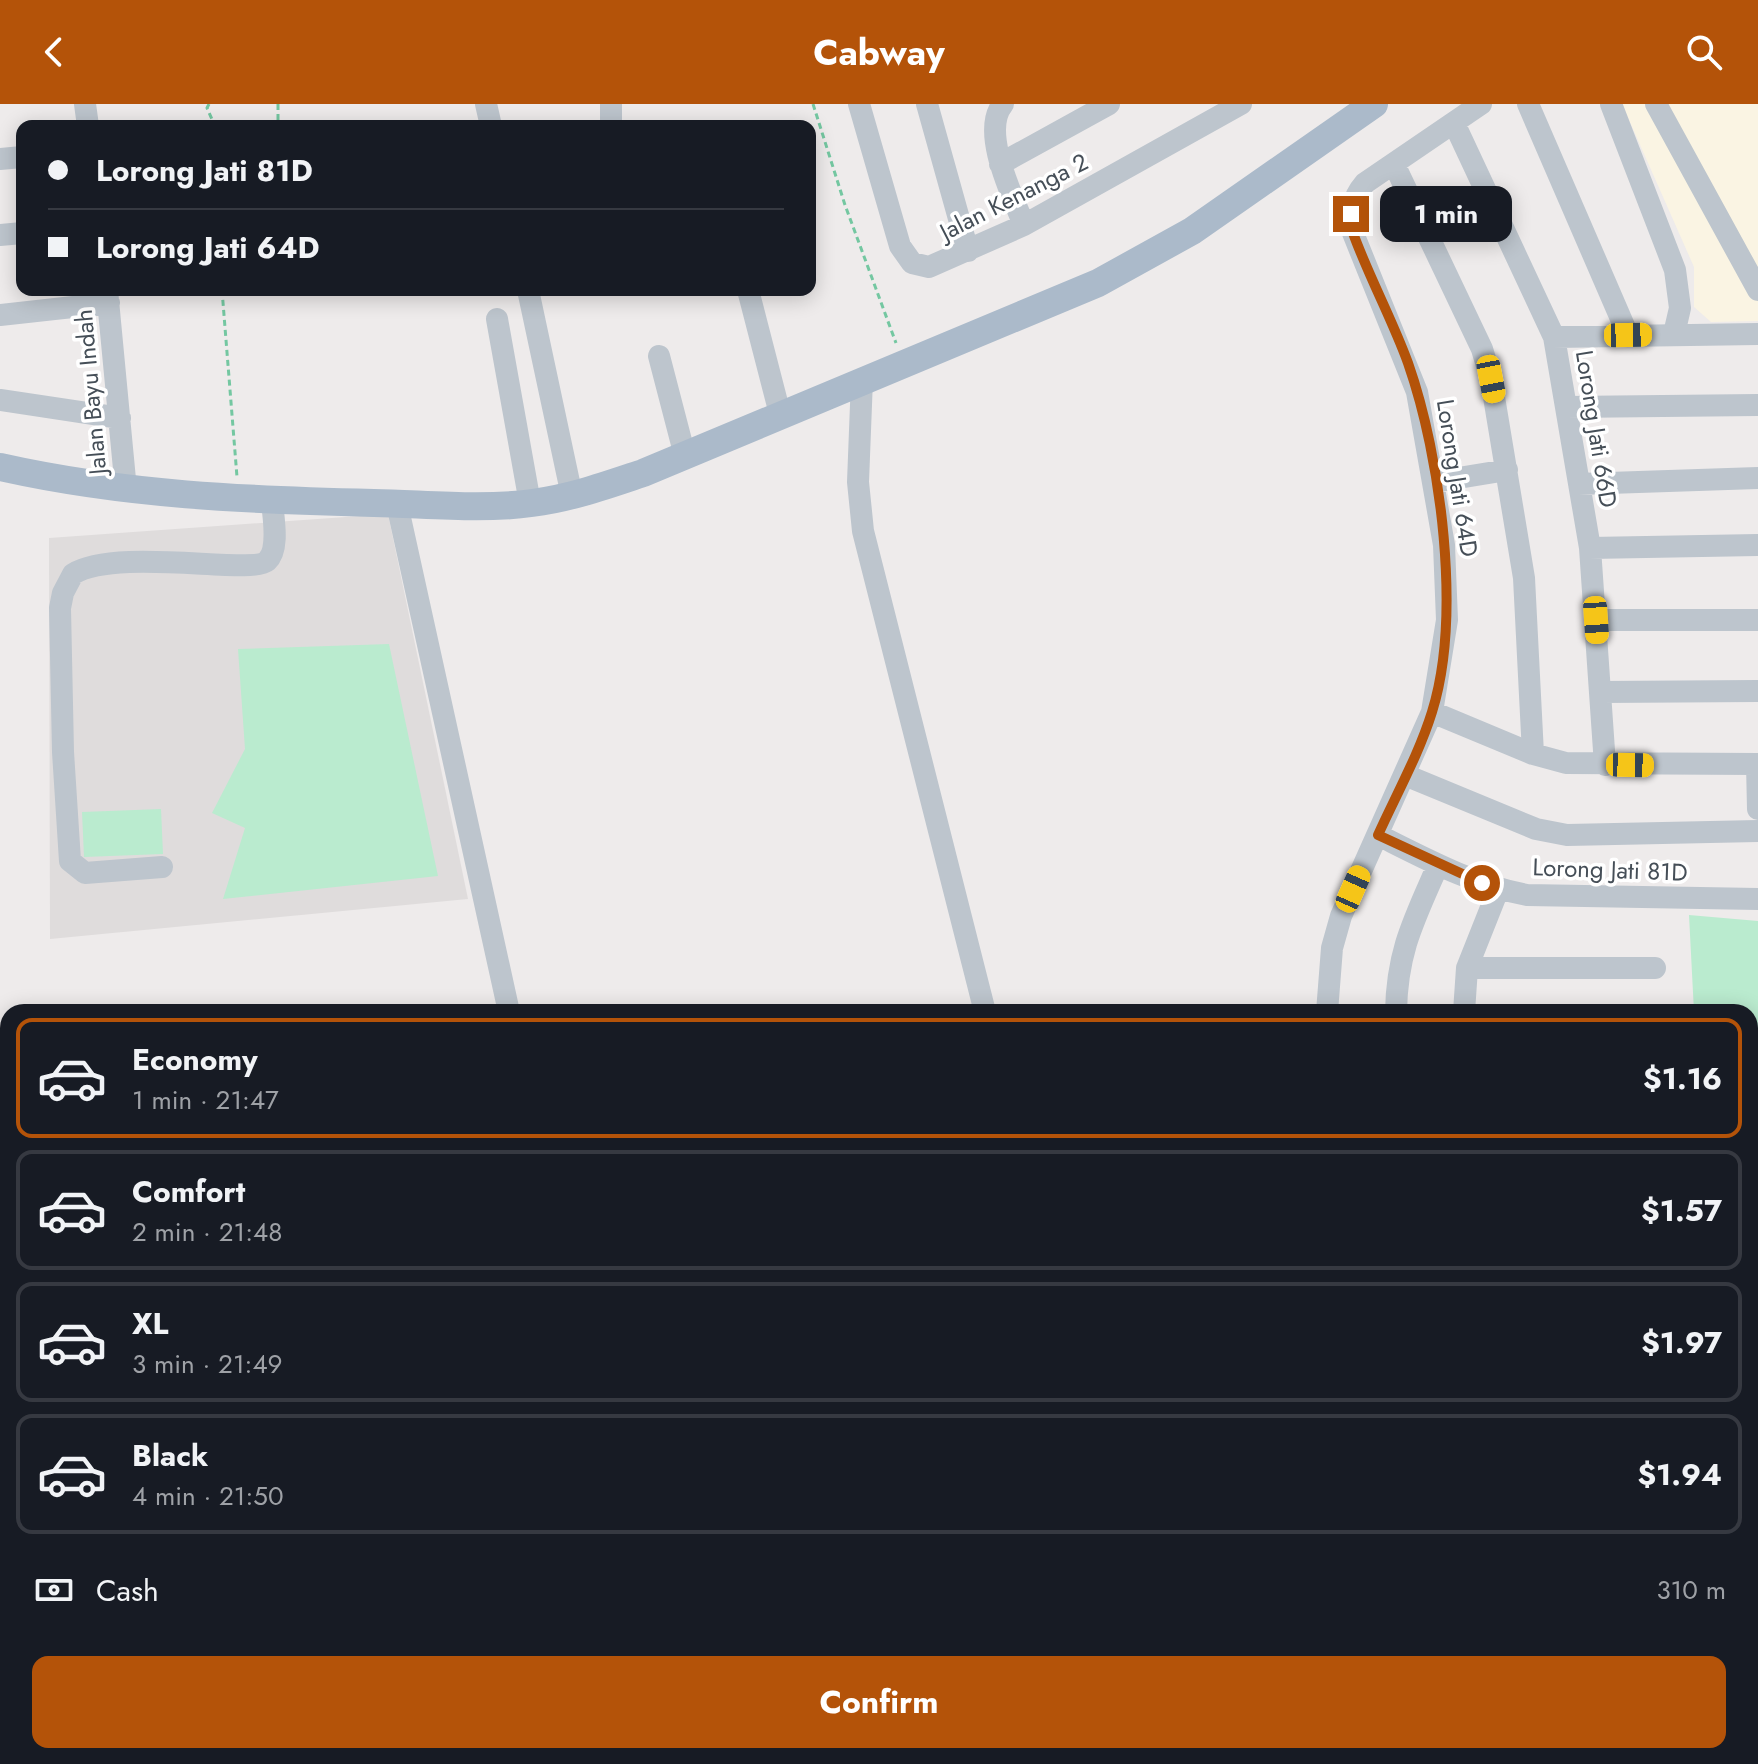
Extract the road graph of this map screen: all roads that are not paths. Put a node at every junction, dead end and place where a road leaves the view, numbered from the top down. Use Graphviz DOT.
graph roads {
  1 [pos="859,104"];
  2 [pos="927,104"];
  3 [pos="1109,104"];
  4 [pos="1241,104"];
  5 [pos="1374,104"];
  6 [pos="1481,104"];
  7 [pos="1528,104"];
  8 [pos="1611,104"];
  9 [pos="1656,104"];
  10 [pos="996,106"];
  11 [pos="1454,123"];
  12 [pos="1000,164"];
  13 [pos="1394,164"];
  14 [pos="1024,225"];
  15 [pos="968,251"];
  16 [pos="1758,290"];
  17 [pos="108,296"];
  18 [pos="529,296"];
  19 [pos="750,296"];
  20 [pos="0,315"];
  21 [pos="497,319"];
  22 [pos="1674,334"];
  23 [pos="1758,334"];
  24 [pos="1628,335"];
  25 [pos="1554,337"];
  26 [pos="659,356"];
  27 [pos="862,379"];
  28 [pos="0,400"];
  29 [pos="1758,405"];
  30 [pos="1567,407"];
  31 [pos="780,414"];
  32 [pos="120,418"];
  33 [pos="685,456"];
  34 [pos="0,467"];
  35 [pos="1507,470"];
  36 [pos="1758,478"];
  37 [pos="1434,482"];
  38 [pos="1579,484"];
  39 [pos="126,490"];
  40 [pos="572,496"];
  41 [pos="272,501"];
  42 [pos="530,503"];
  43 [pos="397,504"];
  44 [pos="1758,545"];
  45 [pos="1590,548"];
  46 [pos="1596,620"];
  47 [pos="1758,620"];
  48 [pos="1758,691"];
  49 [pos="1601,692"];
  50 [pos="1432,712"];
  51 [pos="1533,754"];
  52 [pos="1758,764"];
  53 [pos="1605,765"];
  54 [pos="1405,775"];
  55 [pos="1758,809"];
  56 [pos="1758,831"];
  57 [pos="1378,835"];
  58 [pos="1438,865"];
  59 [pos="162,867"];
  60 [pos="1498,890"];
  61 [pos="1758,899"];
  62 [pos="1467,968"];
  63 [pos="1655,968"];
  64 [pos="507,1004"];
  65 [pos="983,1004"];
  66 [pos="1328,1004"];
  67 [pos="1396,1004"];
  68 [pos="1465,1004"];
  1 -- 15 [label="street, Jalan Kenanga 2"];
  2 -- 15 [label="street"];
  3 -- 12 [label="street"];
  4 -- 14 [label="street, Jalan Kenanga 2"];
  5 -- 27 [label="main road"];
  6 -- 11 [label="street, Lorong Jati 64D"];
  7 -- 24 [label="street"];
  8 -- 22 [label="street"];
  9 -- 16 [label="street"];
  10 -- 12 [label="street"];
  11 -- 13 [label="street, Lorong Jati 64D"];
  11 -- 25 [label="street, Lorong Jati 66D"];
  12 -- 14 [label="street"];
  13 -- 35 [label="street"];
  13 -- 37 [label="street, Lorong Jati 64D"];
  14 -- 15 [label="street, Jalan Kenanga 2"];
  17 -- 20 [label="street"];
  17 -- 32 [label="street, Jalan Bayu Indah"];
  18 -- 40 [label="street"];
  19 -- 31 [label="street"];
  21 -- 42 [label="street"];
  22 -- 23 [label="street"];
  22 -- 24 [label="street"];
  24 -- 25 [label="street"];
  25 -- 30 [label="street, Lorong Jati 66D"];
  26 -- 33 [label="street"];
  27 -- 31 [label="main road"];
  27 -- 65 [label="street"];
  28 -- 32 [label="street"];
  29 -- 30 [label="street"];
  30 -- 38 [label="street, Lorong Jati 66D"];
  31 -- 33 [label="main road"];
  32 -- 39 [label="street, Jalan Bayu Indah"];
  33 -- 40 [label="main road"];
  34 -- 39 [label="main road"];
  35 -- 37 [label="street"];
  35 -- 51 [label="street"];
  36 -- 38 [label="street"];
  37 -- 50 [label="street, Lorong Jati 64D"];
  38 -- 45 [label="street, Lorong Jati 66D"];
  39 -- 41 [label="main road"];
  40 -- 42 [label="main road"];
  41 -- 43 [label="main road"];
  41 -- 59 [label="street"];
  42 -- 43 [label="main road"];
  43 -- 64 [label="street"];
  44 -- 45 [label="street"];
  45 -- 46 [label="street, Lorong Jati 66D"];
  46 -- 47 [label="street"];
  46 -- 49 [label="street, Lorong Jati 66D"];
  48 -- 49 [label="street"];
  49 -- 53 [label="street, Lorong Jati 66D"];
  50 -- 51 [label="street"];
  50 -- 54 [label="street, Lorong Jati 64D"];
  51 -- 53 [label="street"];
  52 -- 53 [label="street"];
  52 -- 55 [label="street"];
  54 -- 56 [label="street"];
  54 -- 57 [label="street, Lorong Jati 64D"];
  57 -- 58 [label="street, Lorong Jati 81D"];
  57 -- 66 [label="street, Lorong Jati 64D"];
  58 -- 60 [label="street, Lorong Jati 81D"];
  58 -- 67 [label="street"];
  60 -- 61 [label="street, Lorong Jati 81D"];
  60 -- 62 [label="street"];
  62 -- 63 [label="street"];
  62 -- 68 [label="street"];
}
